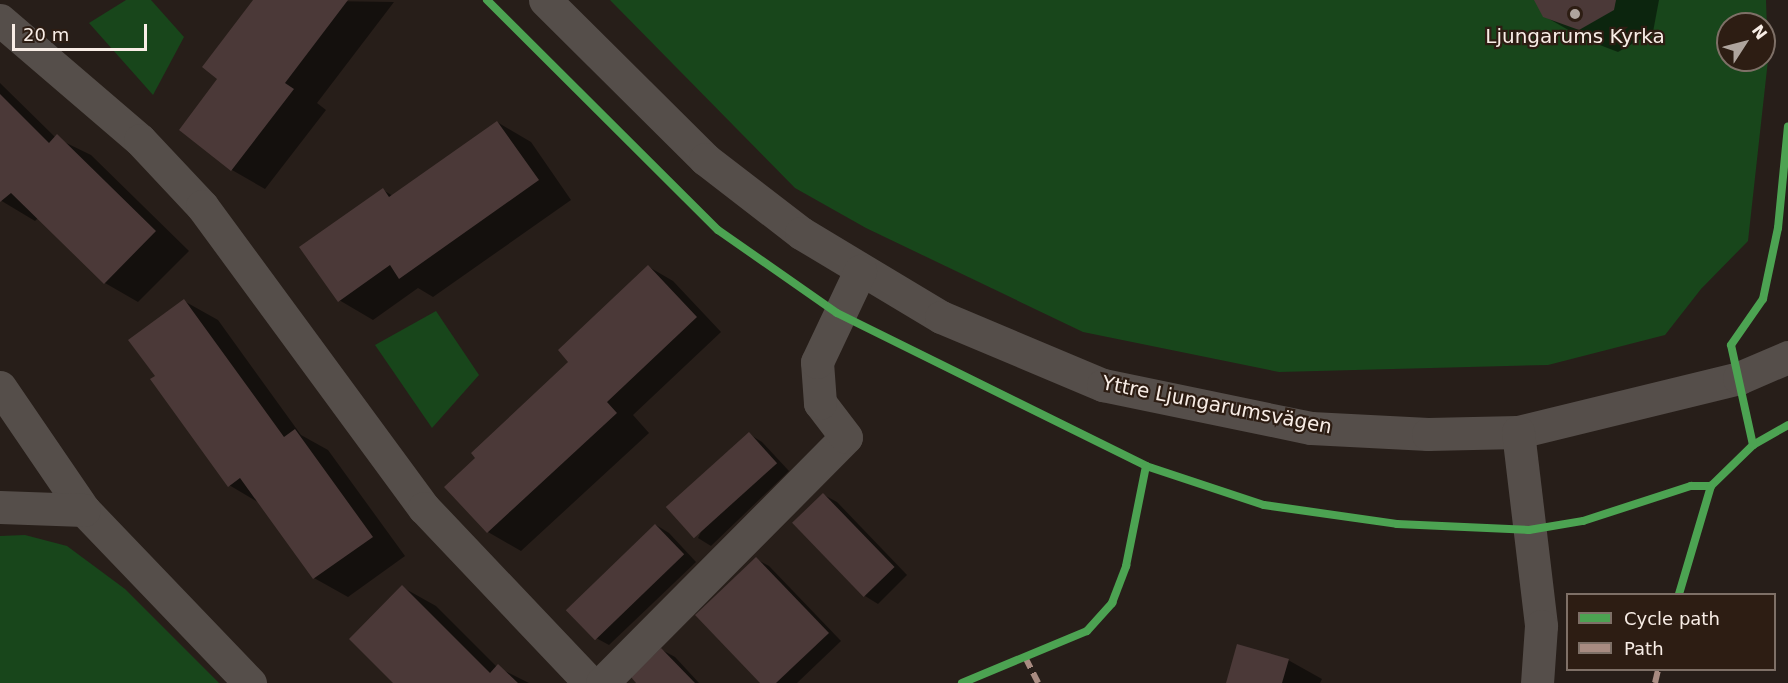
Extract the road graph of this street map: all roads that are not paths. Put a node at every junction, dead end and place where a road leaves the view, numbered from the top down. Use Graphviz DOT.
graph roads {
  1 [pos="545,0"];
  2 [pos="0,20"];
  3 [pos="860,271"];
  4 [pos="1788,357"];
  5 [pos="0,387"];
  6 [pos="1518,432"];
  7 [pos="0,507"];
  8 [pos="84,510"];
  9 [pos="250,683"];
  10 [pos="590,683"];
  11 [pos="602,683"];
  12 [pos="1538,683"];
  1 -- 3 [label="street, Yttre Ljungarumsvägen"];
  2 -- 10 [label="street"];
  3 -- 6 [label="street, Yttre Ljungarumsvägen"];
  3 -- 11 [label="street"];
  4 -- 6 [label="street, Yttre Ljungarumsvägen"];
  5 -- 8 [label="street"];
  6 -- 12 [label="street"];
  7 -- 8 [label="street"];
  8 -- 9 [label="street"];
}
